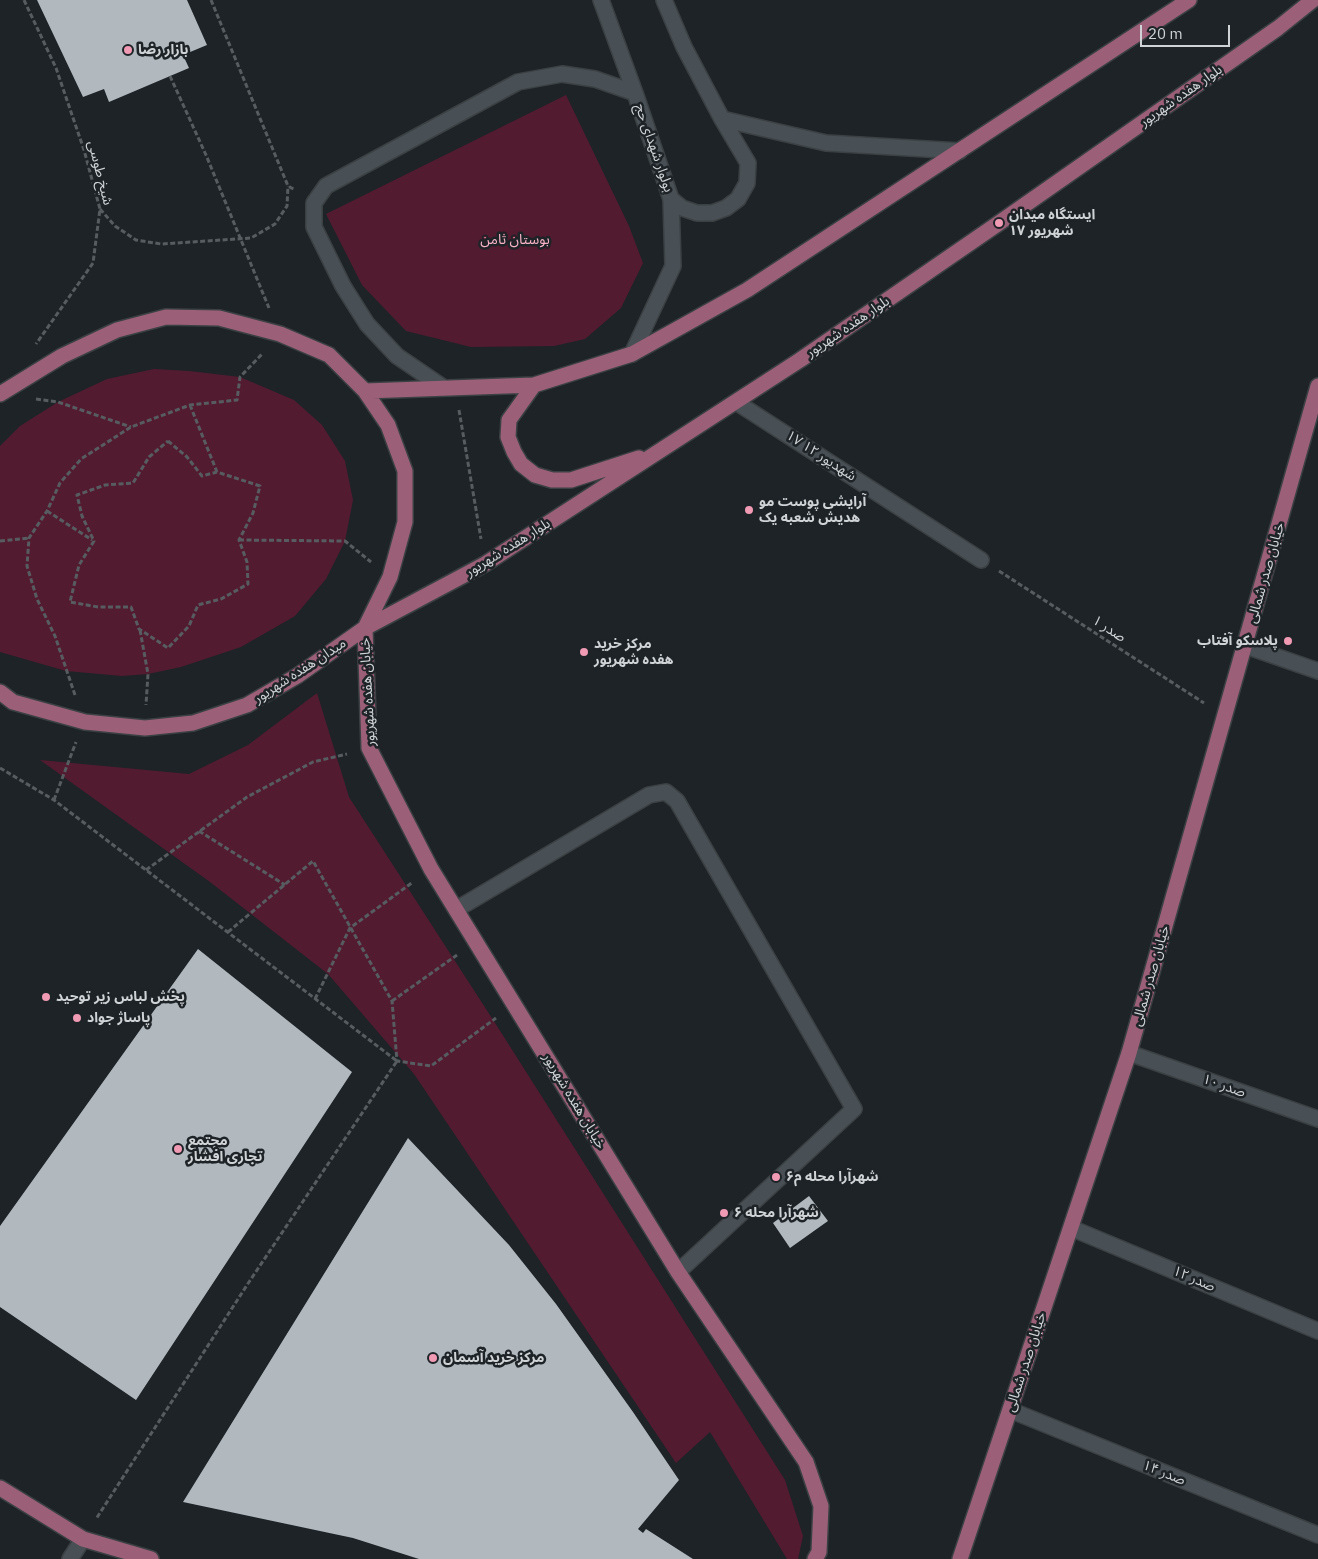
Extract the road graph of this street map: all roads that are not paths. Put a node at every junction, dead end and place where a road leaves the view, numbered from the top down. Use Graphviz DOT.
graph roads {
  1 [pos="601,0"];
  2 [pos="664,0"];
  3 [pos="1189,0"];
  4 [pos="1313,0"];
  5 [pos="635,93"];
  6 [pos="722,119"];
  7 [pos="960,151"];
  8 [pos="671,199"];
  9 [pos="632,354"];
  10 [pos="534,385"];
  11 [pos="1318,386"];
  12 [pos="450,387"];
  13 [pos="365,391"];
  14 [pos="0,394"];
  15 [pos="736,402"];
  16 [pos="657,453"];
  17 [pos="981,560"];
  18 [pos="365,628"];
  19 [pos="1246,646"];
  20 [pos="1318,671"];
  21 [pos="0,692"];
  22 [pos="457,909"];
  23 [pos="1129,1053"];
  24 [pos="1318,1119"];
  25 [pos="1071,1228"];
  26 [pos="678,1272"];
  27 [pos="1318,1331"];
  28 [pos="1010,1410"];
  29 [pos="0,1488"];
  30 [pos="1318,1535"];
  31 [pos="83,1539"];
  32 [pos="70,1559"];
  33 [pos="151,1559"];
  34 [pos="815,1559"];
  35 [pos="960,1559"];
  1 -- 5 [label="street, بولوار شهدای حج"];
  2 -- 6 [label="street"];
  3 -- 7 [label="main road"];
  4 -- 15 [label="main road, بلوار هفده شهریور"];
  5 -- 8 [label="street, بولوار شهدای حج"];
  5 -- 12 [label="street"];
  6 -- 7 [label="street"];
  6 -- 8 [label="street"];
  7 -- 9 [label="main road"];
  8 -- 9 [label="street, بولوار شهدای حج"];
  9 -- 10 [label="main road"];
  10 -- 12 [label="main road"];
  10 -- 16 [label="main road"];
  11 -- 19 [label="main road, خیابان صدر شمالی"];
  12 -- 13 [label="main road"];
  13 -- 14 [label="main road, میدان هفده شهریور"];
  13 -- 18 [label="main road, میدان هفده شهریور"];
  15 -- 16 [label="main road, بلوار هفده شهریور"];
  15 -- 17 [label="street, ۱۷ شهدیور ۱۲"];
  16 -- 18 [label="main road, بلوار هفده شهریور"];
  18 -- 21 [label="main road, میدان هفده شهریور"];
  18 -- 22 [label="main road, خیابان هفده شهریور"];
  19 -- 20 [label="street"];
  19 -- 23 [label="main road, خیابان صدر شمالی"];
  22 -- 26 [label="main road, خیابان هفده شهریور"];
  22 -- 26 [label="street"];
  23 -- 24 [label="street, صدر ۱۰"];
  23 -- 25 [label="main road, خیابان صدر شمالی"];
  25 -- 27 [label="street, صدر ۱۲"];
  25 -- 28 [label="main road, خیابان صدر شمالی"];
  26 -- 34 [label="main road, خیابان هفده شهریور"];
  28 -- 30 [label="street, صدر ۱۴"];
  28 -- 35 [label="main road, خیابان صدر شمالی"];
  29 -- 31 [label="main road"];
  31 -- 32 [label="street"];
  31 -- 33 [label="main road"];
}
